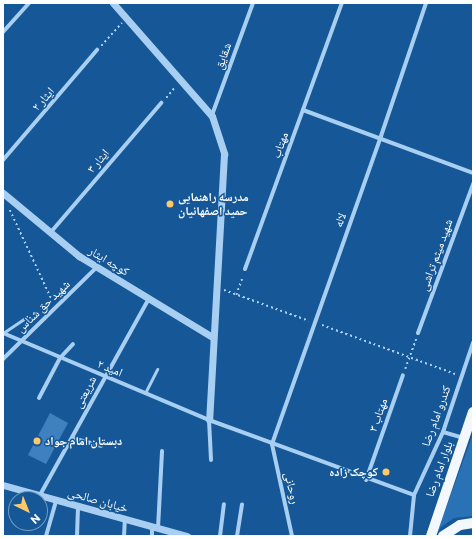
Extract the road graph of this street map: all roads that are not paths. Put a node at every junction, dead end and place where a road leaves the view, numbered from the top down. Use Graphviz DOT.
graph roads {
  1 [pos="28,3"];
  2 [pos="113,3"];
  3 [pos="253,3"];
  4 [pos="342,3"];
  5 [pos="426,3"];
  6 [pos="3,32"];
  7 [pos="98,50"];
  8 [pos="161,103"];
  9 [pos="303,110"];
  10 [pos="212,116"];
  11 [pos="380,139"];
  12 [pos="3,160"];
  13 [pos="473,172"];
  14 [pos="473,184"];
  15 [pos="3,193"];
  16 [pos="51,232"];
  17 [pos="97,267"];
  18 [pos="245,269"];
  19 [pos="149,298"];
  20 [pos="27,317"];
  21 [pos="3,333"];
  22 [pos="418,333"];
  23 [pos="212,337"];
  24 [pos="22,341"];
  25 [pos="473,343"];
  26 [pos="73,344"];
  27 [pos="60,358"];
  28 [pos="3,359"];
  29 [pos="157,370"];
  30 [pos="403,375"];
  31 [pos="105,376"];
  32 [pos="145,393"];
  33 [pos="39,398"];
  34 [pos="473,412"];
  35 [pos="209,420"];
  36 [pos="443,432"];
  37 [pos="72,438"];
  38 [pos="464,438"];
  39 [pos="272,444"];
  40 [pos="101,446"];
  41 [pos="162,451"];
  42 [pos="211,460"];
  43 [pos="366,480"];
  44 [pos="3,485"];
  45 [pos="25,491"];
  46 [pos="42,491"];
  47 [pos="414,495"];
  48 [pos="48,498"];
  49 [pos="56,500"];
  50 [pos="224,504"];
  51 [pos="242,504"];
  52 [pos="78,506"];
  53 [pos="125,519"];
  54 [pos="473,523"];
  55 [pos="155,527"];
  56 [pos="46,536"];
  57 [pos="77,536"];
  58 [pos="124,536"];
  59 [pos="152,536"];
  60 [pos="186,536"];
  61 [pos="220,536"];
  62 [pos="237,536"];
  63 [pos="292,536"];
  64 [pos="410,536"];
  65 [pos="431,536"];
  66 [pos="443,536"];
  1 -- 6 [label="street"];
  2 -- 10 [label="street"];
  3 -- 10 [label="street, شقایق"];
  4 -- 9 [label="street, مهتاب"];
  5 -- 11 [label="street, لاله"];
  7 -- 12 [label="street, ایثار ۲"];
  8 -- 16 [label="street, ایثار ۳"];
  9 -- 11 [label="street"];
  9 -- 18 [label="street, مهتاب"];
  10 -- 23 [label="street"];
  11 -- 13 [label="street"];
  11 -- 39 [label="street, لاله"];
  14 -- 22 [label="street, شهید میثم تراشی"];
  15 -- 16 [label="street, کوچه ایثار"];
  16 -- 17 [label="street, کوچه ایثار"];
  17 -- 19 [label="street, کوچه ایثار"];
  17 -- 24 [label="street, شهید حق شناس"];
  19 -- 23 [label="street, کوچه ایثار"];
  19 -- 31 [label="street, شریعتی"];
  20 -- 21 [label="lane"];
  21 -- 24 [label="street, امید ۲"];
  23 -- 35 [label="street"];
  24 -- 27 [label="street, امید ۲"];
  24 -- 28 [label="street, شهید حق شناس"];
  25 -- 36 [label="street, کندرو امام رضا"];
  26 -- 27 [label="street"];
  27 -- 31 [label="street, امید ۲"];
  27 -- 33 [label="street"];
  29 -- 32 [label="lane"];
  30 -- 43 [label="street, مهتاب ۳"];
  31 -- 32 [label="street, امید ۲"];
  31 -- 37 [label="street, شریعتی"];
  32 -- 35 [label="street, امید ۲"];
  34 -- 38 [label="main road, بلوار امام رضا"];
  35 -- 39 [label="street"];
  35 -- 42 [label="street"];
  36 -- 38 [label="street"];
  36 -- 47 [label="street, کندرو امام رضا"];
  37 -- 40 [label="street"];
  37 -- 46 [label="street, شریعتی"];
  38 -- 65 [label="main road, بلوار امام رضا"];
  39 -- 43 [label="street"];
  39 -- 63 [label="street, روحانی"];
  41 -- 55 [label="street"];
  43 -- 47 [label="street"];
  44 -- 45 [label="street, خیابان صالحی"];
  47 -- 64 [label="street, کندرو امام رضا"];
  48 -- 49 [label="street, خیابان صالحی"];
  49 -- 52 [label="street, خیابان صالحی"];
  49 -- 56 [label="street"];
  50 -- 61 [label="street"];
  51 -- 62 [label="street"];
  52 -- 53 [label="street, خیابان صالحی"];
  52 -- 57 [label="street"];
  53 -- 55 [label="street, خیابان صالحی"];
  53 -- 58 [label="street"];
  54 -- 66 [label="main road"];
  55 -- 59 [label="street"];
  55 -- 60 [label="street, خیابان صالحی"];
}
